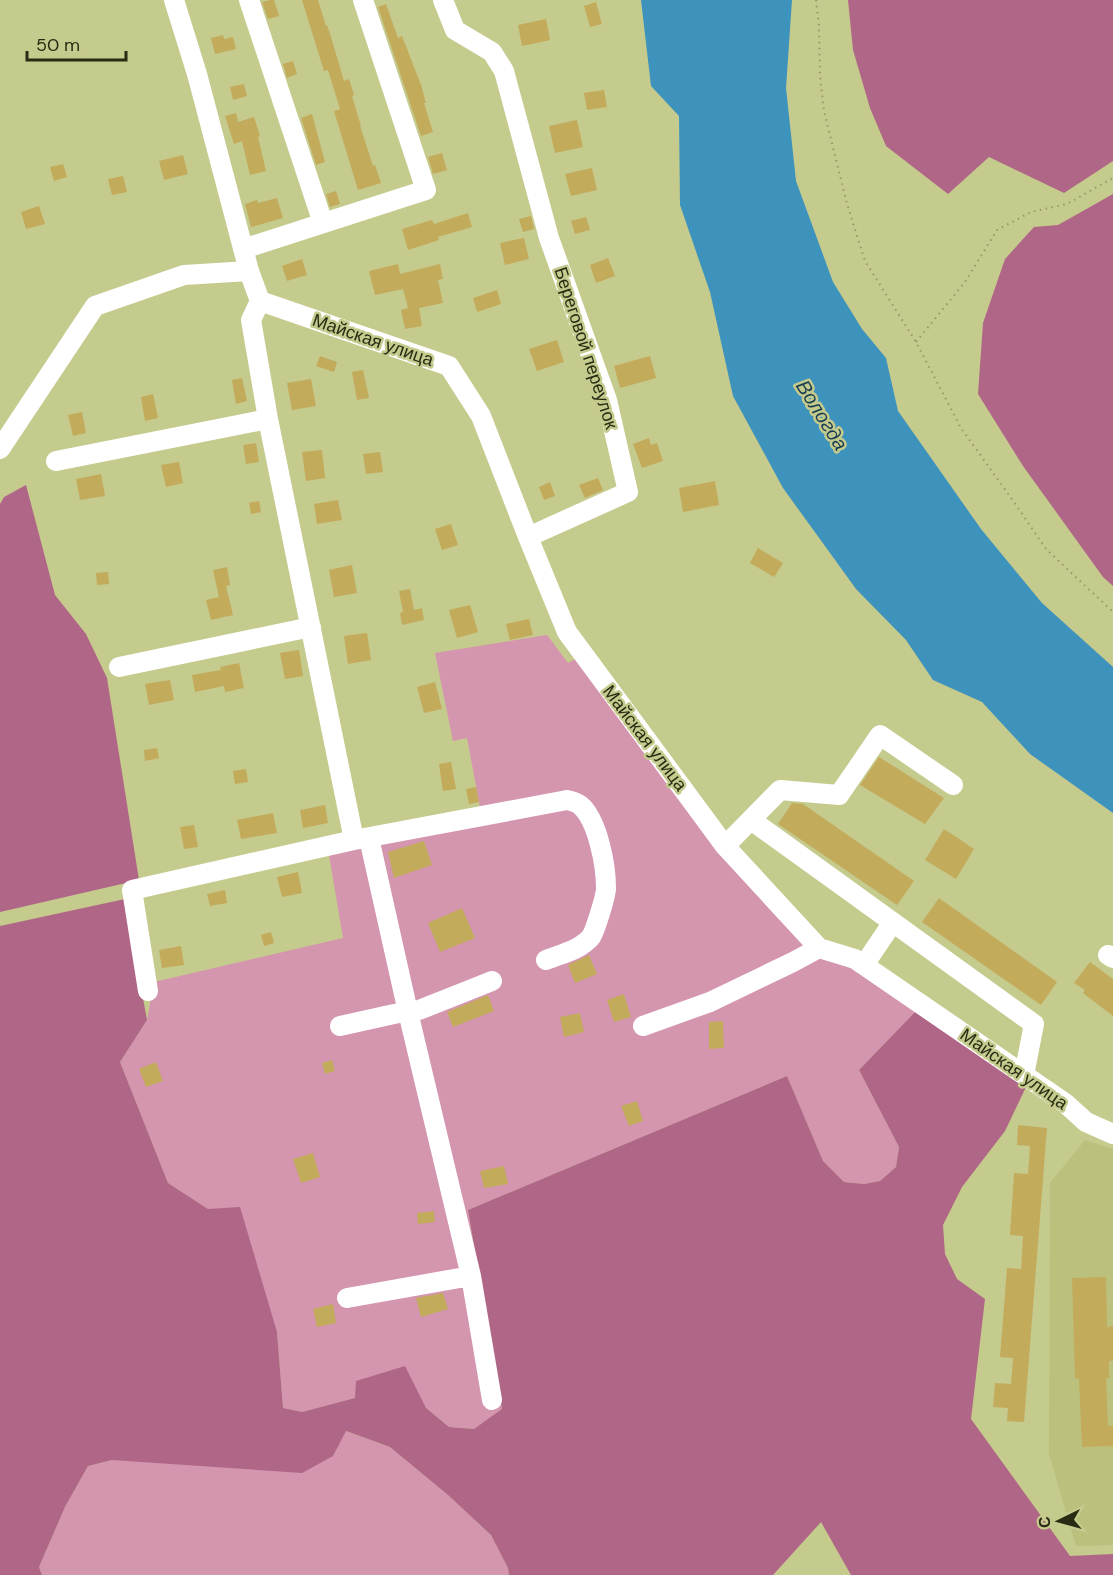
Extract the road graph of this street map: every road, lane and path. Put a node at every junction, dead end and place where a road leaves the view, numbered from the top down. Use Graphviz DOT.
graph roads {
  1 [pos="174,0"];
  2 [pos="249,0"];
  3 [pos="363,0"];
  4 [pos="443,0"];
  5 [pos="816,0"];
  6 [pos="1113,178"];
  7 [pos="323,223"];
  8 [pos="243,249"];
  9 [pos="249,272"];
  10 [pos="260,302"];
  11 [pos="916,342"];
  12 [pos="268,419"];
  13 [pos="0,449"];
  14 [pos="56,461"];
  15 [pos="528,537"];
  16 [pos="1113,612"];
  17 [pos="311,627"];
  18 [pos="119,667"];
  19 [pos="953,785"];
  20 [pos="751,820"];
  21 [pos="362,839"];
  22 [pos="725,846"];
  23 [pos="893,922"];
  24 [pos="819,948"];
  25 [pos="546,960"];
  26 [pos="864,965"];
  27 [pos="492,981"];
  28 [pos="148,991"];
  29 [pos="408,1012"];
  30 [pos="340,1026"];
  31 [pos="643,1026"];
  32 [pos="1024,1075"];
  33 [pos="1113,1134"];
  34 [pos="471,1276"];
  35 [pos="347,1298"];
  36 [pos="492,1400"];
  1 -- 8 [label="street"];
  2 -- 7 [label="street"];
  3 -- 7 [label="street"];
  4 -- 15 [label="street, Береговой переулок"];
  5 -- 11 [label="path"];
  6 -- 11 [label="path"];
  7 -- 8 [label="street"];
  8 -- 9 [label="street"];
  9 -- 10 [label="street"];
  9 -- 13 [label="street"];
  10 -- 12 [label="street"];
  10 -- 15 [label="street, Майская улица"];
  11 -- 16 [label="path"];
  12 -- 14 [label="street"];
  12 -- 17 [label="street"];
  15 -- 22 [label="street, Майская улица"];
  17 -- 18 [label="street"];
  17 -- 21 [label="street"];
  19 -- 20 [label="street"];
  20 -- 22 [label="street"];
  20 -- 23 [label="street"];
  21 -- 25 [label="street"];
  21 -- 28 [label="street"];
  21 -- 29 [label="street"];
  22 -- 24 [label="street, Майская улица"];
  23 -- 26 [label="street"];
  23 -- 32 [label="street"];
  24 -- 26 [label="street, Майская улица"];
  24 -- 31 [label="street"];
  26 -- 32 [label="street, Майская улица"];
  27 -- 29 [label="street"];
  29 -- 30 [label="street"];
  29 -- 34 [label="street"];
  32 -- 33 [label="street, Майская улица"];
  34 -- 35 [label="street"];
  34 -- 36 [label="street"];
}
